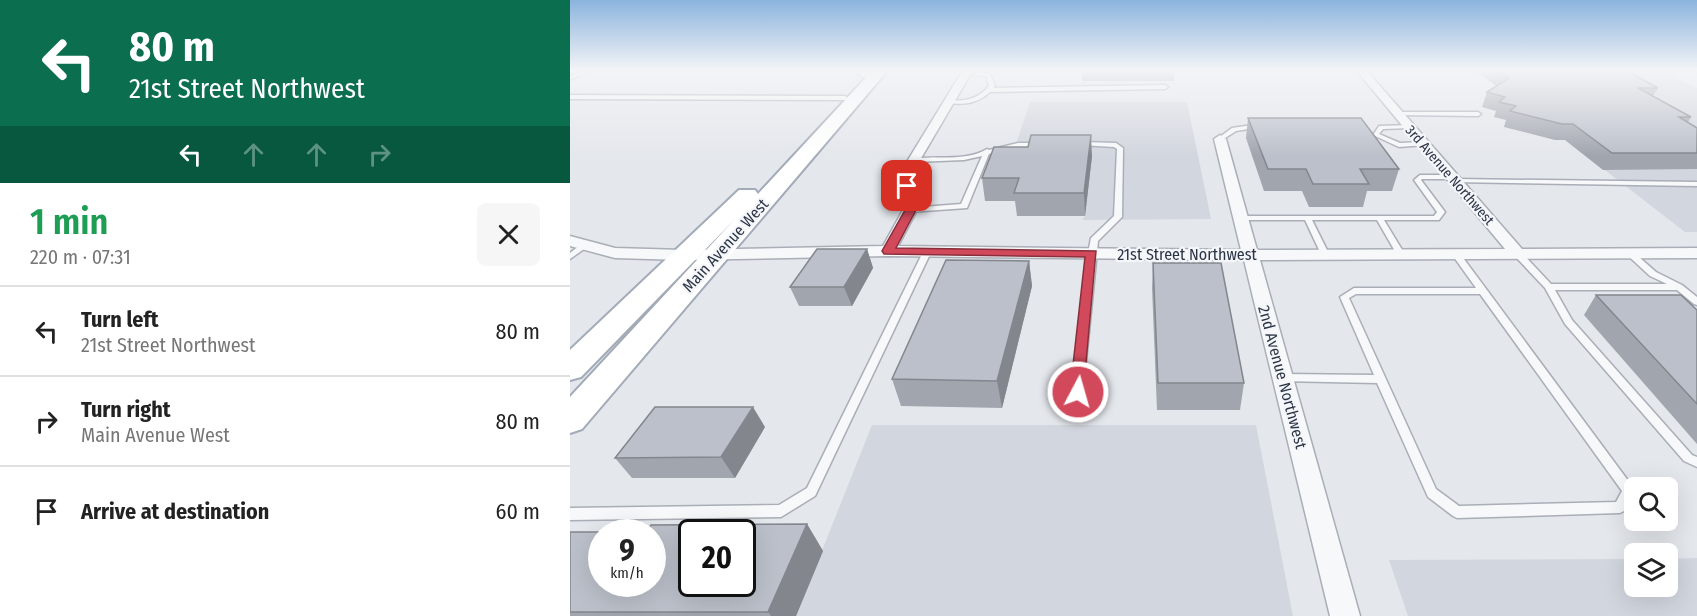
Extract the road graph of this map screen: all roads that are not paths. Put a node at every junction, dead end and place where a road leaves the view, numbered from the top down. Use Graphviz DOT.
graph roads {
  1 [pos="844,99"];
  2 [pos="848,99"];
  3 [pos="950,99"];
  4 [pos="977,99"];
  5 [pos="1385,99"];
  6 [pos="948,102"];
  7 [pos="1398,114"];
  8 [pos="1478,114"];
  9 [pos="1263,125"];
  10 [pos="1409,127"];
  11 [pos="1367,131"];
  12 [pos="1376,135"];
  13 [pos="1220,139"];
  14 [pos="1071,144"];
  15 [pos="1423,144"];
  16 [pos="1050,145"];
  17 [pos="987,151"];
  18 [pos="914,160"];
  19 [pos="1454,179"];
  20 [pos="1697,184"];
  21 [pos="910,210"];
  22 [pos="1241,218"];
  23 [pos="1308,219"];
  24 [pos="1379,219"];
  25 [pos="570,241"];
  26 [pos="587,244"];
  27 [pos="888,251"];
  28 [pos="927,252"];
  29 [pos="1516,252"];
  30 [pos="1628,252"];
  31 [pos="717,253"];
  32 [pos="1092,253"];
  33 [pos="1400,253"];
  34 [pos="1455,253"];
  35 [pos="1697,253"];
  36 [pos="1325,254"];
  37 [pos="683,255"];
  38 [pos="1251,255"];
  39 [pos="570,257"];
  40 [pos="1549,287"];
  41 [pos="1679,287"];
  42 [pos="1483,291"];
  43 [pos="1697,302"];
  44 [pos="570,369"];
  45 [pos="1283,378"];
  46 [pos="1381,379"];
  47 [pos="1078,392"];
  48 [pos="570,420"];
  49 [pos="1697,462"];
  50 [pos="570,514"];
  51 [pos="1346,616"];
  1 -- 37 [label="main road, Main Avenue West"];
  2 -- 31 [label="main road, Main Avenue West"];
  3 -- 6 [label="street"];
  4 -- 6 [label="lane"];
  5 -- 7 [label="street, 3rd Avenue Northwest"];
  6 -- 18 [label="street"];
  7 -- 8 [label="lane"];
  7 -- 10 [label="street, 3rd Avenue Northwest"];
  9 -- 13 [label="lane"];
  10 -- 12 [label="lane"];
  10 -- 15 [label="street, 3rd Avenue Northwest"];
  11 -- 12 [label="lane"];
  12 -- 15 [label="lane"];
  13 -- 22 [label="street, 2nd Avenue Northwest"];
  14 -- 32 [label="lane"];
  15 -- 19 [label="street, 3rd Avenue Northwest"];
  16 -- 17 [label="lane"];
  17 -- 18 [label="lane"];
  17 -- 21 [label="lane"];
  18 -- 21 [label="street"];
  19 -- 20 [label="lane"];
  19 -- 24 [label="lane"];
  19 -- 29 [label="street, 3rd Avenue Northwest"];
  21 -- 27 [label="street"];
  22 -- 23 [label="lane"];
  22 -- 38 [label="street, 2nd Avenue Northwest"];
  23 -- 24 [label="lane"];
  23 -- 36 [label="lane"];
  24 -- 33 [label="lane"];
  25 -- 26 [label="street, 21st Street Northwest"];
  26 -- 37 [label="street, 21st Street Northwest"];
  26 -- 39 [label="lane"];
  27 -- 28 [label="street, 21st Street Northwest"];
  27 -- 31 [label="street, 21st Street Northwest"];
  28 -- 32 [label="street, 21st Street Northwest"];
  28 -- 50 [label="lane"];
  29 -- 30 [label="street, 21st Street Northwest"];
  29 -- 34 [label="street, 21st Street Northwest"];
  29 -- 40 [label="lane"];
  30 -- 35 [label="street, 21st Street Northwest"];
  30 -- 41 [label="lane"];
  31 -- 37 [label="street, 21st Street Northwest"];
  31 -- 48 [label="main road, Main Avenue West"];
  32 -- 38 [label="street, 21st Street Northwest"];
  32 -- 47 [label="lane"];
  33 -- 34 [label="street, 21st Street Northwest"];
  33 -- 36 [label="street, 21st Street Northwest"];
  34 -- 42 [label="lane"];
  36 -- 38 [label="street, 21st Street Northwest"];
  37 -- 44 [label="main road, Main Avenue West"];
  38 -- 45 [label="street, 2nd Avenue Northwest"];
  40 -- 41 [label="lane"];
  40 -- 49 [label="lane"];
  41 -- 43 [label="lane"];
  42 -- 46 [label="lane"];
  42 -- 46 [label="lane"];
  45 -- 46 [label="lane"];
  45 -- 51 [label="street, 2nd Avenue Northwest"];
}
